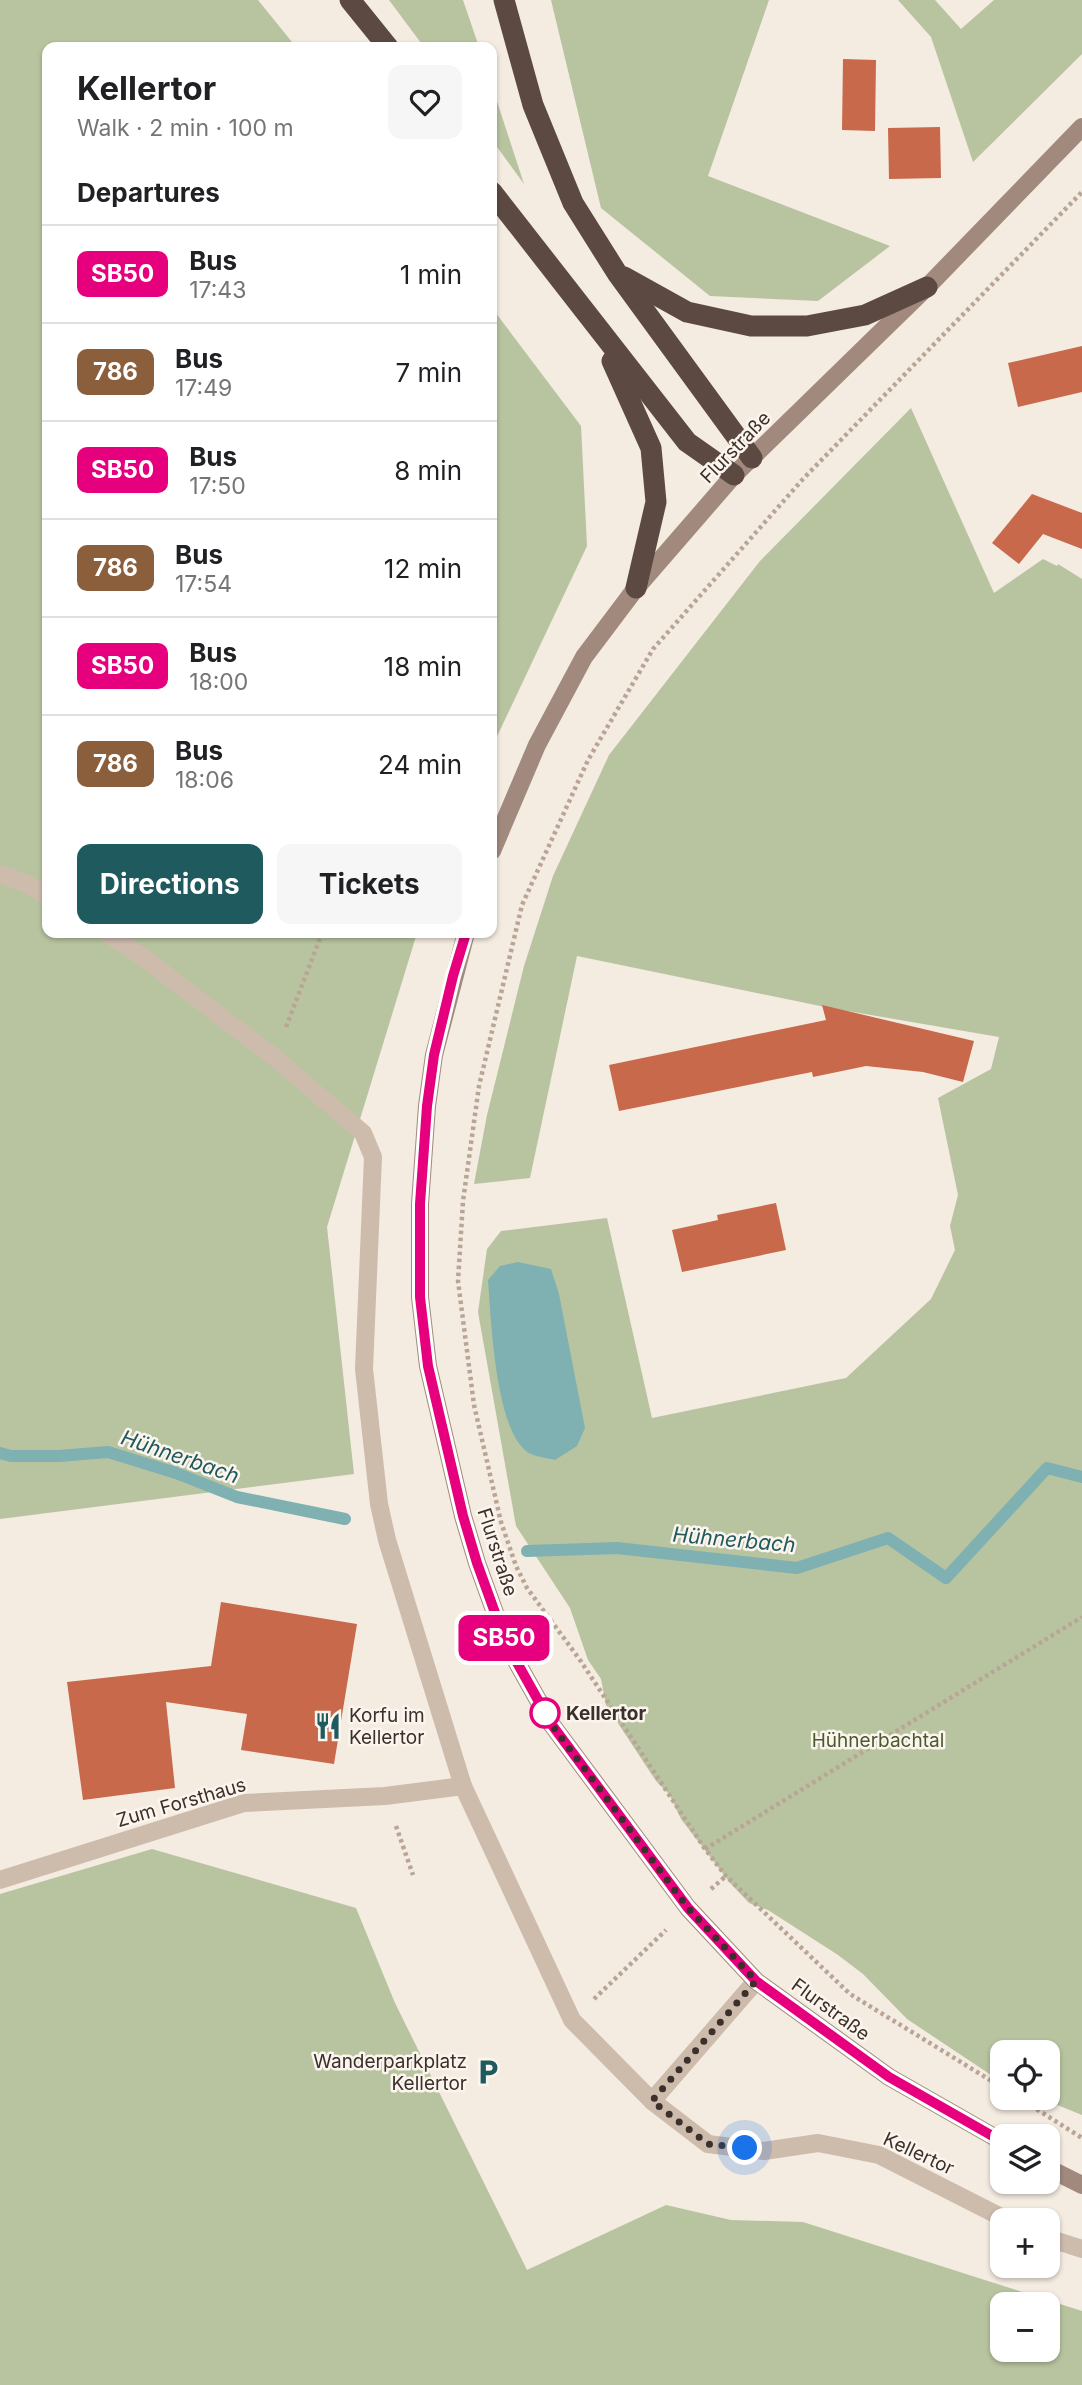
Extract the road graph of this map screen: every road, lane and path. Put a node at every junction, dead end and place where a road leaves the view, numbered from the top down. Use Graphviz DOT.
graph roads {
  1 [pos="350,0"];
  2 [pos="504,0"];
  3 [pos="384,42"];
  4 [pos="1082,127"];
  5 [pos="1082,192"];
  6 [pos="497,199"];
  7 [pos="617,273"];
  8 [pos="926,287"];
  9 [pos="600,333"];
  10 [pos="752,458"];
  11 [pos="734,475"];
  12 [pos="636,587"];
  13 [pos="497,839"];
  14 [pos="0,874"];
  15 [pos="42,893"];
  16 [pos="114,938"];
  17 [pos="320,938"];
  18 [pos="464,938"];
  19 [pos="274,1057"];
  20 [pos="1082,1617"];
  21 [pos="463,1786"];
  22 [pos="385,1796"];
  23 [pos="705,1849"];
  24 [pos="413,1875"];
  25 [pos="0,1880"];
  26 [pos="688,1908"];
  27 [pos="756,1981"];
  28 [pos="572,2020"];
  29 [pos="990,2080"];
  30 [pos="652,2101"];
  31 [pos="1038,2110"];
  32 [pos="990,2135"];
  33 [pos="1082,2138"];
  34 [pos="1060,2174"];
  35 [pos="1082,2185"];
  36 [pos="990,2211"];
  37 [pos="1060,2242"];
  38 [pos="1082,2249"];
  1 -- 3 [label="highway"];
  2 -- 7 [label="highway"];
  4 -- 8 [label="main road, Flurstraße"];
  5 -- 23 [label="path"];
  6 -- 9 [label="highway"];
  7 -- 8 [label="highway"];
  7 -- 10 [label="highway"];
  8 -- 10 [label="main road, Flurstraße"];
  9 -- 11 [label="highway"];
  9 -- 12 [label="highway"];
  10 -- 11 [label="main road, Flurstraße"];
  11 -- 12 [label="main road, Flurstraße"];
  12 -- 13 [label="main road, Flurstraße"];
  14 -- 15 [label="street"];
  16 -- 19 [label="street, Kellertor"];
  17 -- 19 [label="path"];
  18 -- 26 [label="main road, Flurstraße"];
  19 -- 21 [label="street, Kellertor"];
  20 -- 23 [label="path"];
  21 -- 22 [label="street, Zum Forsthaus"];
  21 -- 28 [label="street, Kellertor"];
  22 -- 24 [label="path"];
  22 -- 25 [label="street, Zum Forsthaus"];
  23 -- 29 [label="path"];
  26 -- 27 [label="main road, Flurstraße"];
  26 -- 28 [label="path"];
  27 -- 30 [label="street"];
  27 -- 32 [label="main road, Flurstraße"];
  28 -- 30 [label="street, Kellertor"];
  30 -- 36 [label="street, Kellertor"];
  31 -- 33 [label="path"];
  34 -- 35 [label="main road"];
  37 -- 38 [label="street"];
}
